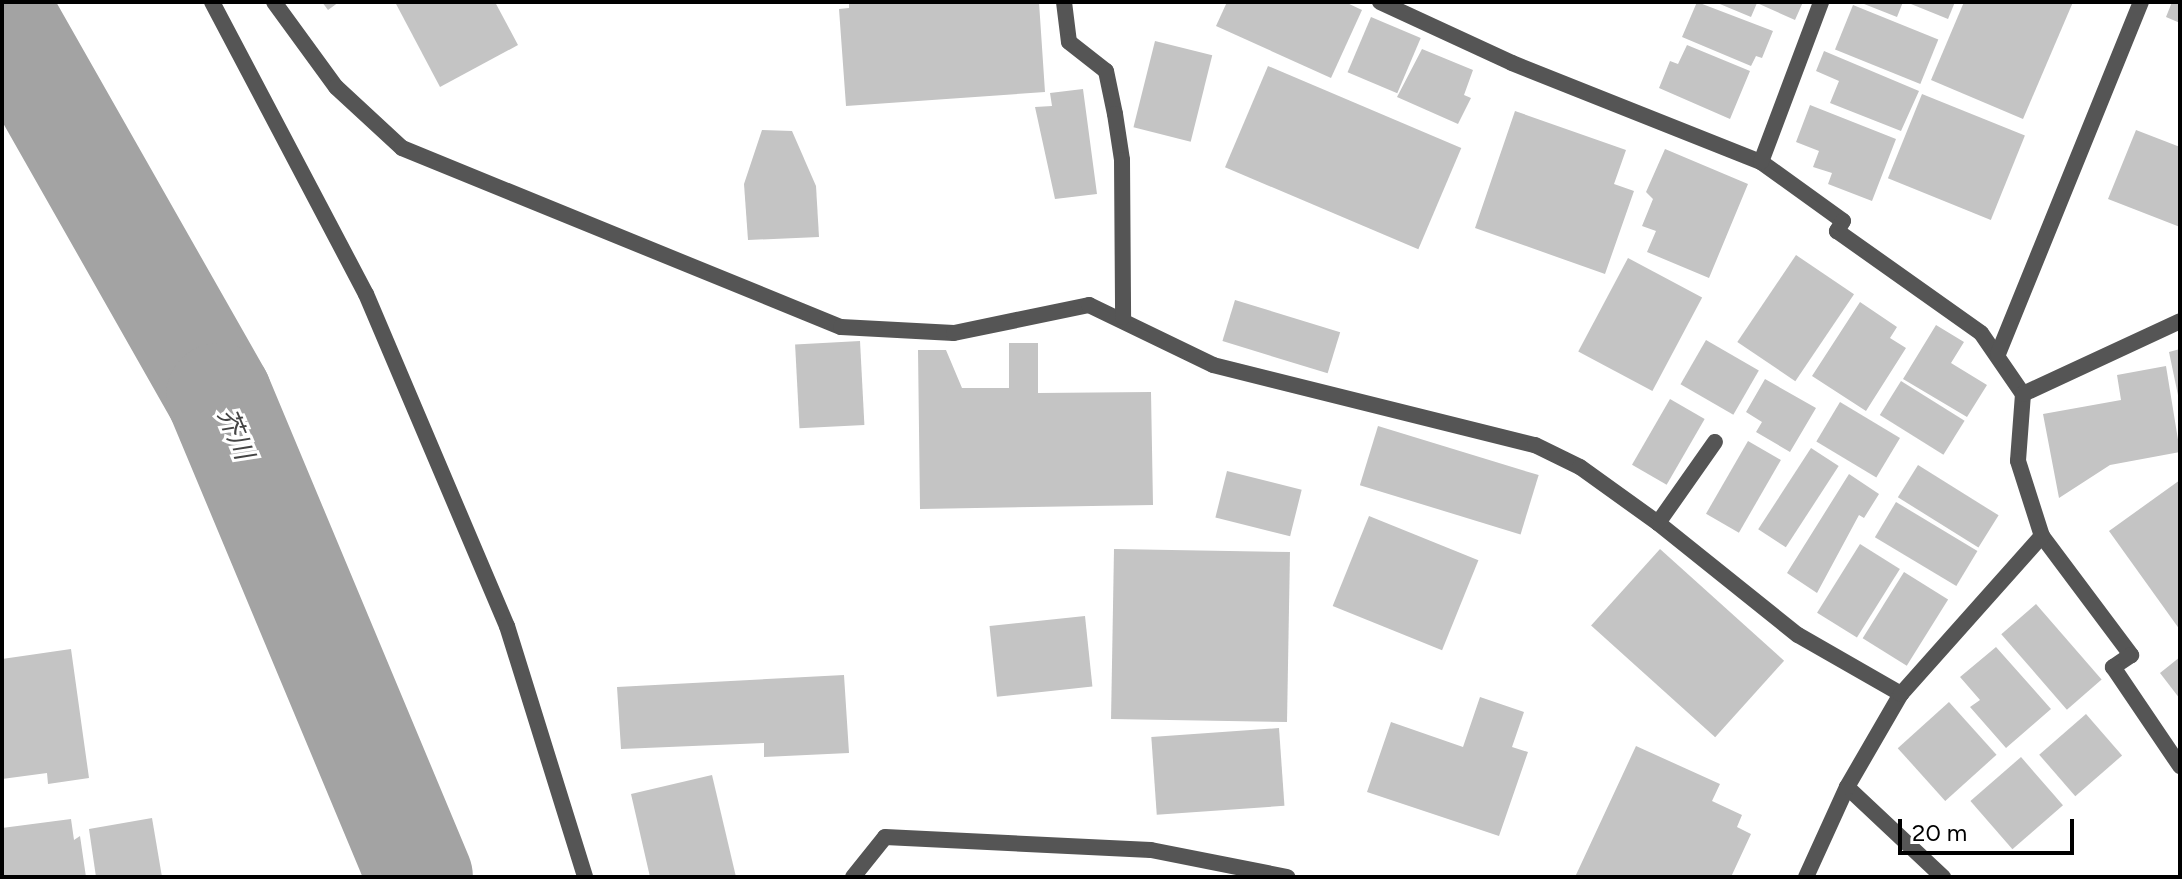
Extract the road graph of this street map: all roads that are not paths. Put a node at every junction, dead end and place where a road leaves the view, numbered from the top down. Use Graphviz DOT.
graph roads {
  1 [pos="212,2"];
  2 [pos="274,2"];
  3 [pos="1064,2"];
  4 [pos="1380,2"];
  5 [pos="1821,2"];
  6 [pos="2141,2"];
  7 [pos="1761,162"];
  8 [pos="1123,317"];
  9 [pos="2180,321"];
  10 [pos="1998,354"];
  11 [pos="2023,394"];
  12 [pos="1715,442"];
  13 [pos="1658,523"];
  14 [pos="2042,536"];
  15 [pos="1901,694"];
  16 [pos="2180,766"];
  17 [pos="1847,787"];
  18 [pos="585,877"];
  19 [pos="853,877"];
  20 [pos="1287,877"];
  21 [pos="1806,877"];
  22 [pos="1943,877"];
  1 -- 18 [label="street"];
  2 -- 8 [label="street"];
  3 -- 8 [label="street"];
  4 -- 7 [label="street"];
  5 -- 7 [label="street"];
  6 -- 10 [label="street"];
  7 -- 10 [label="street"];
  8 -- 13 [label="street"];
  9 -- 11 [label="street"];
  10 -- 11 [label="street"];
  11 -- 14 [label="street"];
  12 -- 13 [label="street"];
  13 -- 15 [label="street"];
  14 -- 15 [label="street"];
  14 -- 16 [label="street"];
  15 -- 17 [label="street"];
  17 -- 21 [label="street"];
  17 -- 22 [label="street"];
  19 -- 20 [label="street"];
}
